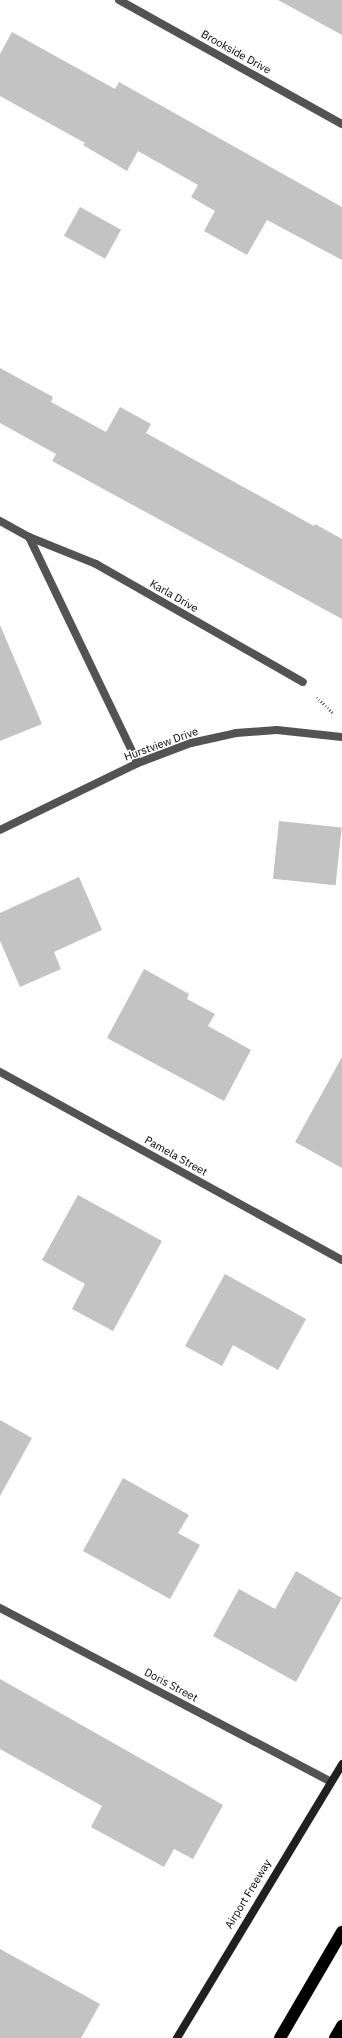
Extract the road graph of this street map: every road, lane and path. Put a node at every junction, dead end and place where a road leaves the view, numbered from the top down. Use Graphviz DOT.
graph roads {
  1 [pos="119,0"];
  2 [pos="342,124"];
  3 [pos="0,521"];
  4 [pos="29,537"];
  5 [pos="303,682"];
  6 [pos="337,718"];
  7 [pos="342,737"];
  8 [pos="138,763"];
  9 [pos="0,830"];
  10 [pos="0,1072"];
  11 [pos="342,1260"];
  12 [pos="0,1608"];
  13 [pos="342,1764"];
  14 [pos="331,1782"];
  15 [pos="342,1932"];
  16 [pos="342,2026"];
  17 [pos="177,2038"];
  18 [pos="280,2038"];
  19 [pos="335,2038"];
  1 -- 2 [label="street, Brookside Drive"];
  3 -- 4 [label="street, Karla Drive"];
  4 -- 5 [label="street, Karla Drive"];
  4 -- 8 [label="street"];
  5 -- 6 [label="path"];
  7 -- 8 [label="street, Hurstview Drive"];
  8 -- 9 [label="street, Hurstview Drive"];
  10 -- 11 [label="street, Pamela Street"];
  12 -- 14 [label="street, Doris Street"];
  13 -- 14 [label="main road, Airport Freeway"];
  14 -- 17 [label="main road, Airport Freeway"];
  15 -- 18 [label="highway"];
  16 -- 19 [label="highway"];
}
